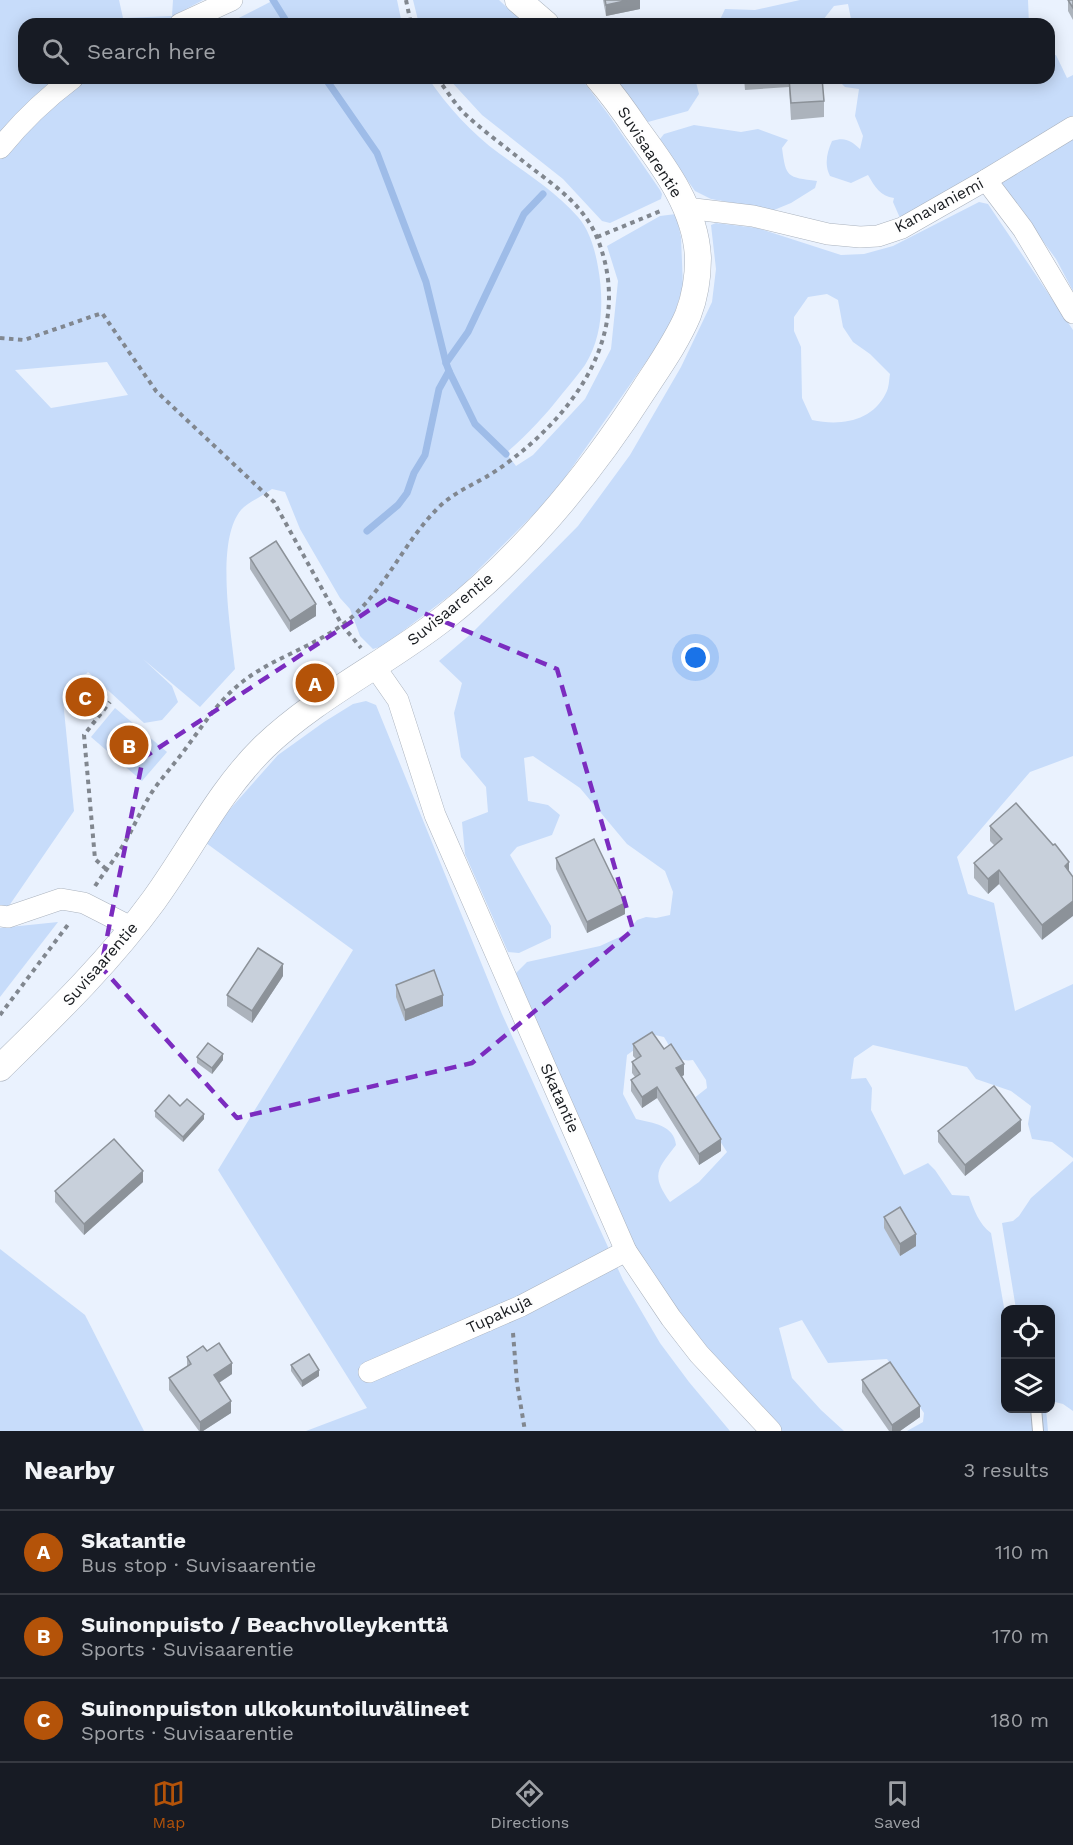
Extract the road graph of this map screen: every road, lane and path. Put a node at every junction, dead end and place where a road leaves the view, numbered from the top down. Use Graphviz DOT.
graph roads {
  1 [pos="232,0"];
  2 [pos="406,0"];
  3 [pos="518,0"];
  4 [pos="193,18"];
  5 [pos="410,18"];
  6 [pos="539,18"];
  7 [pos="65,84"];
  8 [pos="442,84"];
  9 [pos="602,84"];
  10 [pos="1073,127"];
  11 [pos="0,148"];
  12 [pos="986,180"];
  13 [pos="686,208"];
  14 [pos="597,237"];
  15 [pos="1073,313"];
  16 [pos="0,338"];
  17 [pos="342,625"];
  18 [pos="375,667"];
  19 [pos="110,702"];
  20 [pos="106,869"];
  21 [pos="84,903"];
  22 [pos="0,916"];
  23 [pos="133,928"];
  24 [pos="0,1015"];
  25 [pos="0,1068"];
  26 [pos="626,1251"];
  27 [pos="521,1306"];
  28 [pos="369,1372"];
  29 [pos="1036,1413"];
  30 [pos="525,1431"];
  31 [pos="771,1431"];
  32 [pos="1038,1431"];
  1 -- 4 [label="street"];
  2 -- 5 [label="path"];
  3 -- 6 [label="street"];
  7 -- 11 [label="street"];
  8 -- 14 [label="path"];
  9 -- 13 [label="street, Suvisaarentie"];
  10 -- 12 [label="street, Kanavaniemi"];
  12 -- 13 [label="street, Kanavaniemi"];
  12 -- 15 [label="street"];
  13 -- 14 [label="path"];
  13 -- 18 [label="street, Suvisaarentie"];
  14 -- 17 [label="path"];
  16 -- 17 [label="path"];
  17 -- 18 [label="path"];
  17 -- 20 [label="path"];
  18 -- 23 [label="street, Suvisaarentie"];
  18 -- 26 [label="street, Skatantie"];
  19 -- 20 [label="path"];
  20 -- 21 [label="path"];
  21 -- 22 [label="street"];
  21 -- 23 [label="street"];
  21 -- 24 [label="path"];
  23 -- 25 [label="street, Suvisaarentie"];
  26 -- 27 [label="street, Tupakuja"];
  26 -- 31 [label="street, Skatantie"];
  27 -- 28 [label="street, Tupakuja"];
  27 -- 30 [label="path"];
  29 -- 32 [label="lane"];
}
